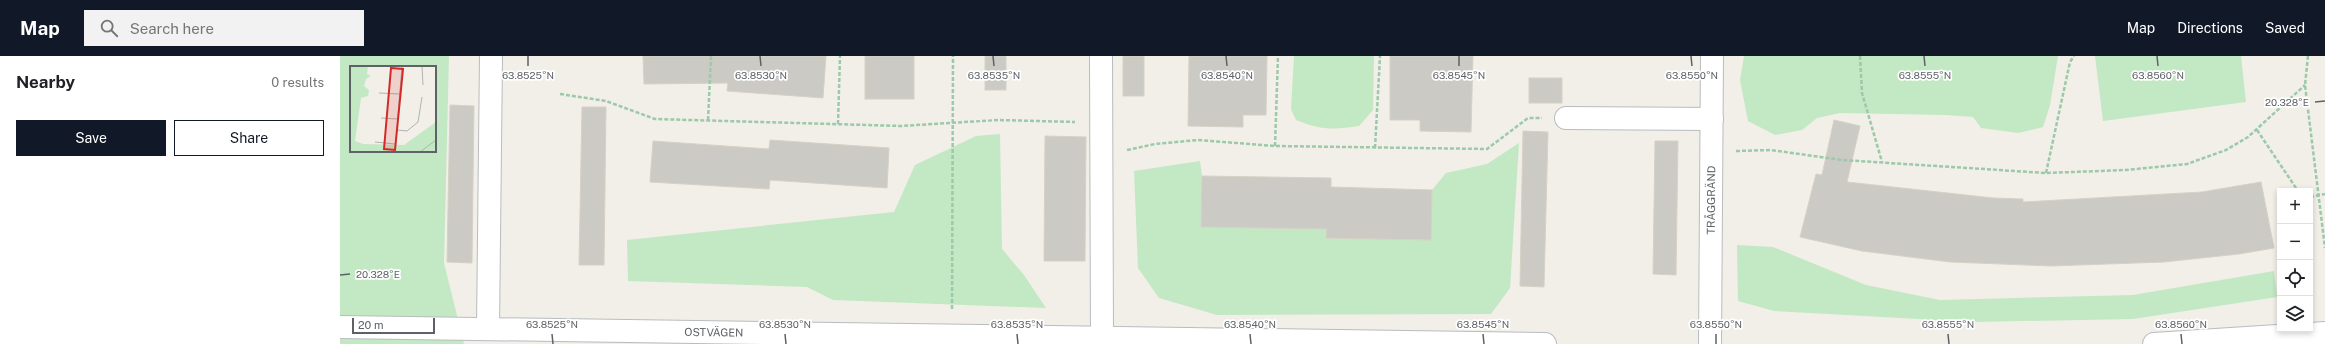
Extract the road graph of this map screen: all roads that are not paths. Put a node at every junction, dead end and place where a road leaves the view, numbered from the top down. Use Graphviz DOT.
graph roads {
  1 [pos="491,56"];
  2 [pos="1101,56"];
  3 [pos="1712,56"];
  4 [pos="1566,118"];
  5 [pos="1712,119"];
  6 [pos="340,328"];
  7 [pos="488,329"];
  8 [pos="2325,333"];
  9 [pos="1102,338"];
  10 [pos="835,340"];
  11 [pos="1545,344"];
  12 [pos="1710,344"];
  13 [pos="2154,344"];
  1 -- 7 [label="street"];
  2 -- 9 [label="street"];
  3 -- 5 [label="street, TRÅGGRÄND"];
  4 -- 5 [label="street"];
  5 -- 12 [label="street, TRÅGGRÄND"];
  6 -- 7 [label="street, OSTVÄGEN"];
  7 -- 10 [label="street, OSTVÄGEN"];
  8 -- 13 [label="street"];
  9 -- 10 [label="street, OSTVÄGEN"];
  9 -- 11 [label="street, OSTVÄGEN"];
}
